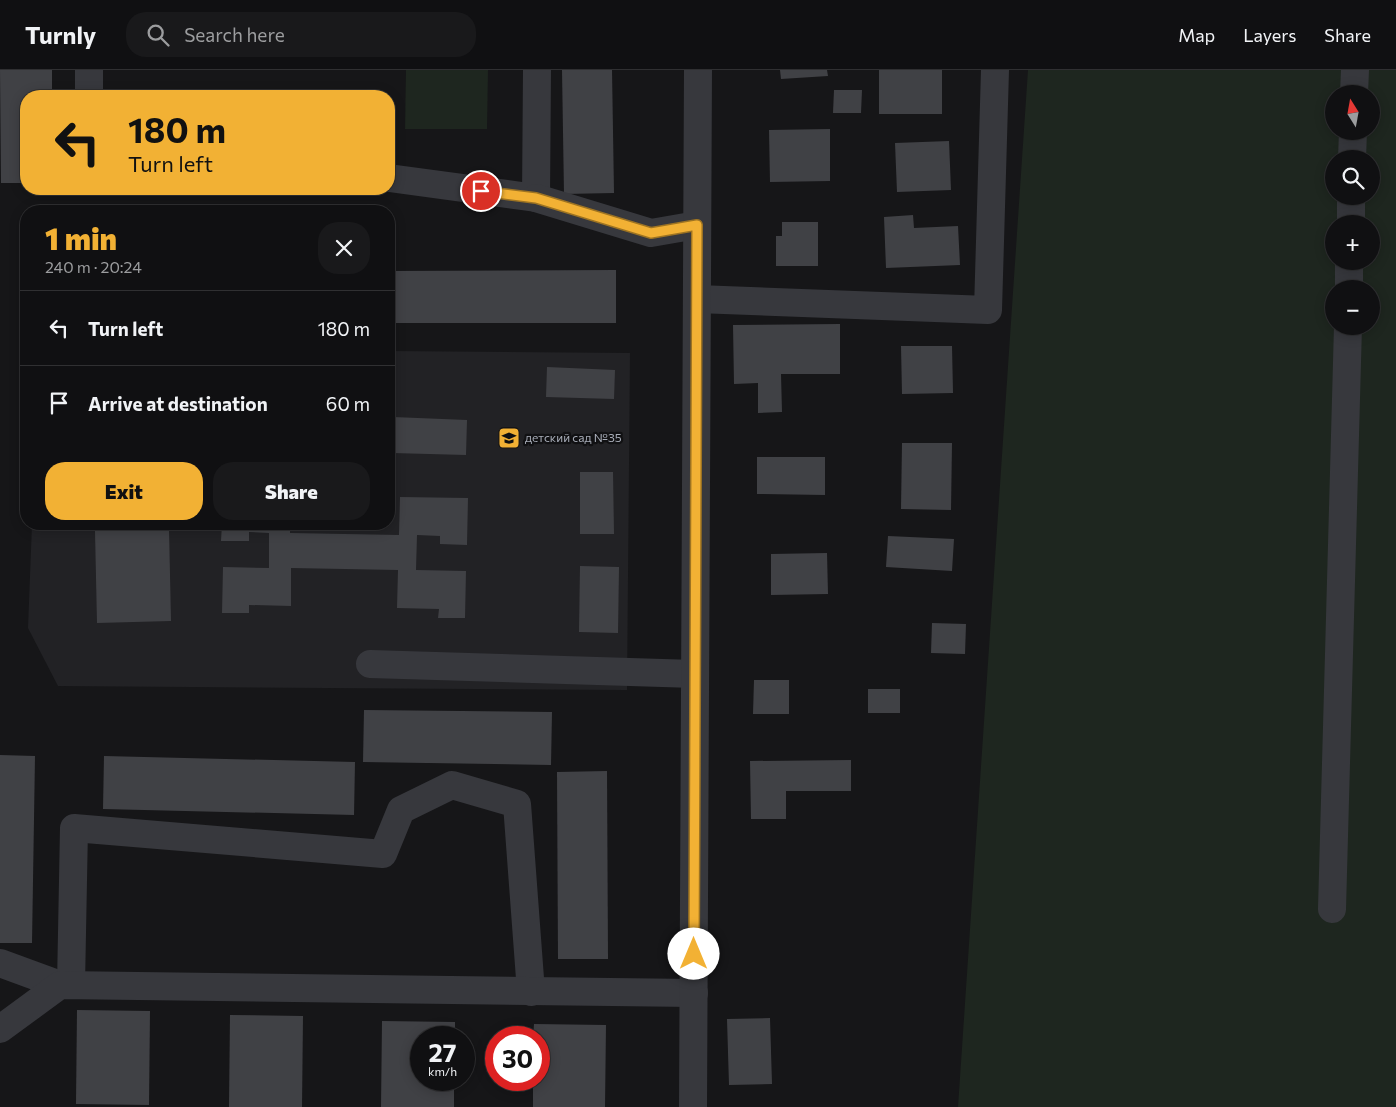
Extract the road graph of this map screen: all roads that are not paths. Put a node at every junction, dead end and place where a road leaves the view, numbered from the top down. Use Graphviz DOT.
graph roads {
  1 [pos="90,70"];
  2 [pos="537,70"];
  3 [pos="698,70"];
  4 [pos="995,70"];
  5 [pos="1355,70"];
  6 [pos="1354,85"];
  7 [pos="89,90"];
  8 [pos="395,179"];
  9 [pos="536,198"];
  10 [pos="697,225"];
  11 [pos="697,299"];
  12 [pos="1348,335"];
  13 [pos="370,664"];
  14 [pos="695,674"];
  15 [pos="1332,910"];
  16 [pos="0,963"];
  17 [pos="66,985"];
  18 [pos="531,992"];
  19 [pos="694,993"];
  20 [pos="0,1028"];
  21 [pos="693,1107"];
  1 -- 7 [label="street"];
  2 -- 9 [label="street"];
  3 -- 10 [label="street"];
  4 -- 11 [label="street"];
  5 -- 6 [label="street"];
  8 -- 9 [label="street"];
  9 -- 10 [label="street"];
  10 -- 11 [label="street"];
  11 -- 14 [label="street"];
  12 -- 15 [label="street"];
  13 -- 14 [label="street"];
  14 -- 19 [label="street"];
  16 -- 17 [label="street"];
  17 -- 18 [label="street"];
  17 -- 18 [label="street"];
  17 -- 20 [label="street"];
  18 -- 19 [label="street"];
  19 -- 21 [label="street"];
}
